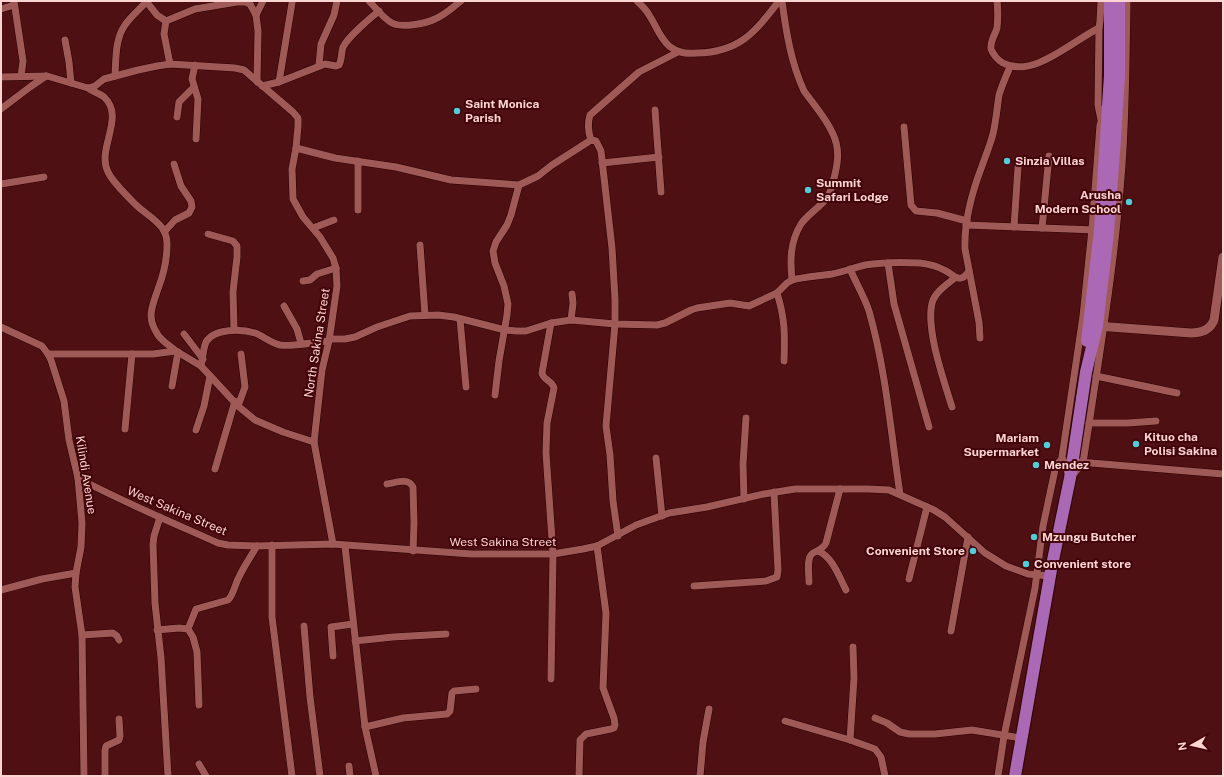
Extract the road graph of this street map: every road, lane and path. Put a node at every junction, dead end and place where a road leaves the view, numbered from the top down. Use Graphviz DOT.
graph roads {
  1 [pos="146,1"];
  2 [pos="262,1"];
  3 [pos="337,1"];
  4 [pos="369,1"];
  5 [pos="448,1"];
  6 [pos="461,1"];
  7 [pos="637,1"];
  8 [pos="779,1"];
  9 [pos="998,1"];
  10 [pos="1101,1"];
  11 [pos="1110,1"];
  12 [pos="1120,1"];
  13 [pos="1127,1"];
  14 [pos="14,3"];
  15 [pos="292,3"];
  16 [pos="1,9"];
  17 [pos="449,10"];
  18 [pos="379,11"];
  19 [pos="256,15"];
  20 [pos="166,21"];
  21 [pos="1099,28"];
  22 [pos="65,40"];
  23 [pos="678,52"];
  24 [pos="170,64"];
  25 [pos="195,65"];
  26 [pos="319,65"];
  27 [pos="1010,66"];
  28 [pos="22,76"];
  29 [pos="46,76"];
  30 [pos="115,76"];
  31 [pos="1,77"];
  32 [pos="279,82"];
  33 [pos="71,83"];
  34 [pos="260,84"];
  35 [pos="194,87"];
  36 [pos="88,88"];
  37 [pos="1107,107"];
  38 [pos="1,109"];
  39 [pos="655,110"];
  40 [pos="177,117"];
  41 [pos="1101,120"];
  42 [pos="904,127"];
  43 [pos="196,139"];
  44 [pos="591,140"];
  45 [pos="296,148"];
  46 [pos="1049,156"];
  47 [pos="659,157"];
  48 [pos="358,161"];
  49 [pos="602,163"];
  50 [pos="174,164"];
  51 [pos="1018,167"];
  52 [pos="44,177"];
  53 [pos="1,184"];
  54 [pos="519,185"];
  55 [pos="661,192"];
  56 [pos="358,210"];
  57 [pos="334,220"];
  58 [pos="966,223"];
  59 [pos="1014,227"];
  60 [pos="313,228"];
  61 [pos="1042,228"];
  62 [pos="1096,230"];
  63 [pos="165,231"];
  64 [pos="208,234"];
  65 [pos="420,245"];
  66 [pos="1223,257"];
  67 [pos="888,263"];
  68 [pos="336,268"];
  69 [pos="850,269"];
  70 [pos="969,272"];
  71 [pos="955,278"];
  72 [pos="792,280"];
  73 [pos="303,281"];
  74 [pos="777,293"];
  75 [pos="572,294"];
  76 [pos="284,306"];
  77 [pos="425,315"];
  78 [pos="460,319"];
  79 [pos="571,320"];
  80 [pos="551,324"];
  81 [pos="615,324"];
  82 [pos="1,327"];
  83 [pos="1105,327"];
  84 [pos="234,330"];
  85 [pos="505,330"];
  86 [pos="184,334"];
  87 [pos="980,338"];
  88 [pos="329,340"];
  89 [pos="1090,340"];
  90 [pos="301,343"];
  91 [pos="177,351"];
  92 [pos="48,354"];
  93 [pos="132,354"];
  94 [pos="241,354"];
  95 [pos="784,361"];
  96 [pos="202,362"];
  97 [pos="1091,374"];
  98 [pos="210,376"];
  99 [pos="172,386"];
  100 [pos="466,387"];
  101 [pos="1177,393"];
  102 [pos="495,395"];
  103 [pos="237,404"];
  104 [pos="952,407"];
  105 [pos="746,418"];
  106 [pos="1156,421"];
  107 [pos="1089,423"];
  108 [pos="929,427"];
  109 [pos="125,429"];
  110 [pos="196,430"];
  111 [pos="314,442"];
  112 [pos="656,458"];
  113 [pos="1073,461"];
  114 [pos="215,469"];
  115 [pos="1223,474"];
  116 [pos="78,478"];
  117 [pos="386,484"];
  118 [pos="840,490"];
  119 [pos="774,492"];
  120 [pos="900,494"];
  121 [pos="744,499"];
  122 [pos="927,507"];
  123 [pos="662,516"];
  124 [pos="160,517"];
  125 [pos="618,536"];
  126 [pos="968,537"];
  127 [pos="332,544"];
  128 [pos="272,545"];
  129 [pos="257,546"];
  130 [pos="345,546"];
  131 [pos="597,546"];
  132 [pos="413,551"];
  133 [pos="818,551"];
  134 [pos="553,554"];
  135 [pos="76,573"];
  136 [pos="1036,575"];
  137 [pos="1050,576"];
  138 [pos="909,579"];
  139 [pos="809,582"];
  140 [pos="694,586"];
  141 [pos="1,590"];
  142 [pos="846,590"];
  143 [pos="353,624"];
  144 [pos="304,626"];
  145 [pos="188,629"];
  146 [pos="157,630"];
  147 [pos="951,631"];
  148 [pos="446,634"];
  149 [pos="82,635"];
  150 [pos="119,640"];
  151 [pos="355,641"];
  152 [pos="853,647"];
  153 [pos="333,656"];
  154 [pos="550,679"];
  155 [pos="476,689"];
  156 [pos="199,705"];
  157 [pos="709,709"];
  158 [pos="874,718"];
  159 [pos="119,719"];
  160 [pos="785,721"];
  161 [pos="365,727"];
  162 [pos="1004,736"];
  163 [pos="1021,738"];
  164 [pos="850,740"];
  165 [pos="199,764"];
  166 [pos="349,766"];
  167 [pos="84,776"];
  168 [pos="105,776"];
  169 [pos="168,776"];
  170 [pos="206,776"];
  171 [pos="292,776"];
  172 [pos="320,776"];
  173 [pos="350,776"];
  174 [pos="376,776"];
  175 [pos="578,776"];
  176 [pos="700,776"];
  177 [pos="885,776"];
  178 [pos="998,776"];
  179 [pos="1015,776"];
  1 -- 20 [label="street"];
  1 -- 30 [label="street"];
  2 -- 19 [label="street"];
  3 -- 26 [label="street"];
  4 -- 18 [label="street"];
  5 -- 17 [label="street"];
  6 -- 17 [label="street"];
  7 -- 23 [label="street"];
  8 -- 23 [label="street"];
  8 -- 72 [label="street"];
  9 -- 27 [label="street"];
  10 -- 21 [label="street"];
  11 -- 37 [label="highway"];
  12 -- 83 [label="highway"];
  13 -- 83 [label="street"];
  14 -- 16 [label="street"];
  14 -- 28 [label="street"];
  15 -- 32 [label="street"];
  17 -- 18 [label="street"];
  18 -- 26 [label="street"];
  19 -- 20 [label="street"];
  19 -- 34 [label="street"];
  20 -- 24 [label="street"];
  21 -- 27 [label="street"];
  21 -- 41 [label="street"];
  22 -- 33 [label="street"];
  23 -- 44 [label="street"];
  24 -- 25 [label="street, North Sakina Street"];
  24 -- 30 [label="street, North Sakina Street"];
  25 -- 34 [label="street, North Sakina Street"];
  25 -- 35 [label="street"];
  26 -- 32 [label="street"];
  27 -- 58 [label="street"];
  28 -- 29 [label="street"];
  28 -- 31 [label="street"];
  29 -- 33 [label="street"];
  29 -- 38 [label="street"];
  30 -- 36 [label="street, North Sakina Street"];
  32 -- 34 [label="street"];
  33 -- 36 [label="street"];
  34 -- 45 [label="street, North Sakina Street"];
  35 -- 40 [label="street"];
  35 -- 43 [label="street"];
  36 -- 63 [label="street"];
  37 -- 41 [label="street"];
  37 -- 62 [label="highway"];
  39 -- 47 [label="street"];
  41 -- 62 [label="street"];
  42 -- 58 [label="street"];
  44 -- 49 [label="street"];
  44 -- 54 [label="street"];
  45 -- 48 [label="street"];
  45 -- 60 [label="street, North Sakina Street"];
  46 -- 61 [label="street"];
  47 -- 49 [label="street"];
  47 -- 55 [label="street"];
  48 -- 54 [label="street"];
  48 -- 56 [label="street"];
  49 -- 81 [label="street"];
  50 -- 63 [label="street"];
  51 -- 59 [label="street"];
  52 -- 53 [label="street"];
  54 -- 85 [label="street"];
  57 -- 60 [label="street"];
  58 -- 59 [label="street"];
  58 -- 70 [label="street"];
  59 -- 61 [label="street"];
  60 -- 68 [label="street, North Sakina Street"];
  61 -- 62 [label="street"];
  62 -- 89 [label="highway"];
  62 -- 113 [label="street"];
  63 -- 91 [label="street"];
  64 -- 84 [label="street"];
  65 -- 77 [label="street"];
  66 -- 83 [label="street"];
  67 -- 69 [label="street"];
  67 -- 71 [label="street"];
  67 -- 108 [label="street"];
  68 -- 73 [label="street"];
  68 -- 88 [label="street, North Sakina Street"];
  69 -- 72 [label="street"];
  69 -- 120 [label="street"];
  70 -- 71 [label="street"];
  70 -- 87 [label="street"];
  71 -- 104 [label="street"];
  72 -- 74 [label="street"];
  74 -- 81 [label="street"];
  74 -- 95 [label="street"];
  75 -- 79 [label="street"];
  76 -- 90 [label="street"];
  77 -- 78 [label="street"];
  77 -- 88 [label="street"];
  78 -- 85 [label="street"];
  78 -- 100 [label="street"];
  79 -- 80 [label="street"];
  79 -- 81 [label="street"];
  80 -- 85 [label="street"];
  80 -- 134 [label="street"];
  81 -- 125 [label="street"];
  82 -- 92 [label="street"];
  83 -- 89 [label="highway"];
  83 -- 97 [label="street"];
  84 -- 90 [label="street"];
  84 -- 96 [label="street"];
  85 -- 102 [label="street"];
  86 -- 96 [label="street"];
  88 -- 90 [label="street"];
  88 -- 111 [label="street, North Sakina Street"];
  89 -- 97 [label="highway"];
  91 -- 93 [label="street"];
  91 -- 96 [label="street"];
  91 -- 99 [label="street"];
  92 -- 93 [label="street"];
  92 -- 116 [label="street, Kilindi Avenue"];
  93 -- 109 [label="street"];
  94 -- 103 [label="street"];
  96 -- 98 [label="street"];
  97 -- 101 [label="street"];
  97 -- 107 [label="street"];
  97 -- 113 [label="highway"];
  98 -- 103 [label="street"];
  98 -- 110 [label="street"];
  103 -- 111 [label="street"];
  103 -- 114 [label="street"];
  105 -- 121 [label="street"];
  106 -- 107 [label="street"];
  107 -- 113 [label="street"];
  111 -- 127 [label="street, North Sakina Street"];
  112 -- 123 [label="street"];
  113 -- 115 [label="street"];
  113 -- 136 [label="street"];
  113 -- 137 [label="highway"];
  116 -- 124 [label="street, West Sakina Street"];
  116 -- 135 [label="street, Kilindi Avenue"];
  117 -- 132 [label="street"];
  118 -- 119 [label="street, West Sakina Street"];
  118 -- 120 [label="street, West Sakina Street"];
  118 -- 133 [label="street"];
  119 -- 121 [label="street, West Sakina Street"];
  119 -- 140 [label="street"];
  120 -- 122 [label="street, West Sakina Street"];
  121 -- 123 [label="street, West Sakina Street"];
  122 -- 126 [label="street, West Sakina Street"];
  122 -- 138 [label="street"];
  123 -- 125 [label="street, West Sakina Street"];
  124 -- 129 [label="street, West Sakina Street"];
  124 -- 146 [label="street"];
  125 -- 131 [label="street, West Sakina Street"];
  126 -- 136 [label="street, West Sakina Street"];
  126 -- 147 [label="street"];
  127 -- 128 [label="street, West Sakina Street"];
  127 -- 130 [label="street, West Sakina Street"];
  128 -- 129 [label="street, West Sakina Street"];
  128 -- 171 [label="street"];
  129 -- 145 [label="street"];
  130 -- 132 [label="street, West Sakina Street"];
  130 -- 143 [label="street"];
  131 -- 134 [label="street, West Sakina Street"];
  131 -- 175 [label="street"];
  132 -- 134 [label="street, West Sakina Street"];
  133 -- 139 [label="street"];
  133 -- 142 [label="street"];
  134 -- 154 [label="street"];
  135 -- 141 [label="street"];
  135 -- 149 [label="street, Kilindi Avenue"];
  136 -- 137 [label="street, West Sakina Street"];
  136 -- 162 [label="street"];
  137 -- 163 [label="highway"];
  143 -- 151 [label="street"];
  143 -- 153 [label="street"];
  144 -- 172 [label="street"];
  145 -- 146 [label="street"];
  145 -- 156 [label="street"];
  146 -- 169 [label="street"];
  148 -- 151 [label="street"];
  149 -- 150 [label="street"];
  149 -- 167 [label="street, Kilindi Avenue"];
  151 -- 161 [label="street"];
  152 -- 164 [label="street"];
  155 -- 161 [label="street"];
  157 -- 176 [label="street"];
  158 -- 162 [label="street"];
  159 -- 168 [label="street"];
  160 -- 164 [label="street"];
  161 -- 174 [label="street"];
  162 -- 163 [label="street"];
  162 -- 178 [label="street"];
  163 -- 179 [label="highway"];
  164 -- 177 [label="street"];
  165 -- 170 [label="street"];
  166 -- 173 [label="street"];
}
